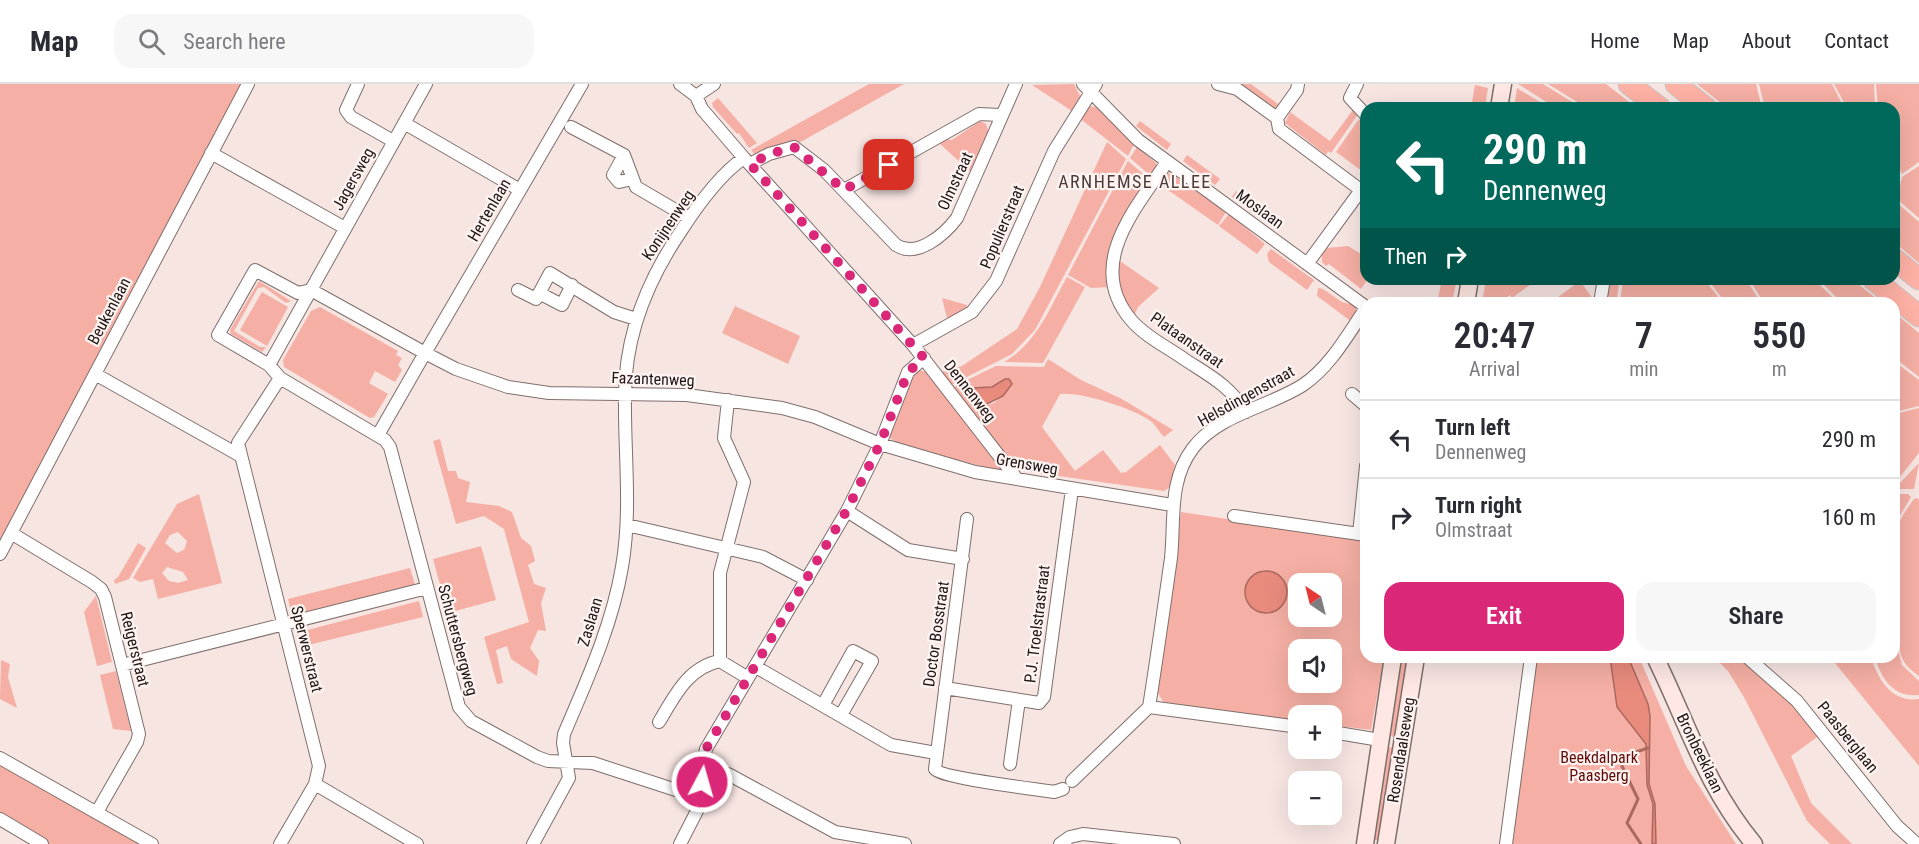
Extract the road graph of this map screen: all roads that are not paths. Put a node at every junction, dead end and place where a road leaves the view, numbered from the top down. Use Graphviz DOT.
graph roads {
  1 [pos="248,84"];
  2 [pos="358,84"];
  3 [pos="426,84"];
  4 [pos="582,84"];
  5 [pos="680,84"];
  6 [pos="714,84"];
  7 [pos="1016,84"];
  8 [pos="1218,84"];
  9 [pos="1298,84"];
  10 [pos="1357,84"];
  11 [pos="1503,84"];
  12 [pos="1629,84"];
  13 [pos="1676,84"];
  14 [pos="1232,86"];
  15 [pos="1090,87"];
  16 [pos="696,96"];
  17 [pos="1500,102"];
  18 [pos="1652,102"];
  19 [pos="1698,102"];
  20 [pos="1360,109"];
  21 [pos="1000,116"];
  22 [pos="1277,118"];
  23 [pos="404,123"];
  24 [pos="571,127"];
  25 [pos="393,141"];
  26 [pos="211,153"];
  27 [pos="747,161"];
  28 [pos="1167,162"];
  29 [pos="1360,189"];
  30 [pos="520,190"];
  31 [pos="844,190"];
  32 [pos="1360,197"];
  33 [pos="689,218"];
  34 [pos="345,228"];
  35 [pos="1307,264"];
  36 [pos="1900,264"];
  37 [pos="1919,279"];
  38 [pos="572,285"];
  39 [pos="1880,285"];
  40 [pos="311,290"];
  41 [pos="518,290"];
  42 [pos="539,293"];
  43 [pos="1895,297"];
  44 [pos="1900,301"];
  45 [pos="1360,303"];
  46 [pos="1360,316"];
  47 [pos="1919,316"];
  48 [pos="636,319"];
  49 [pos="913,345"];
  50 [pos="425,353"];
  51 [pos="924,358"];
  52 [pos="269,365"];
  53 [pos="94,374"];
  54 [pos="280,378"];
  55 [pos="625,393"];
  56 [pos="1352,394"];
  57 [pos="728,400"];
  58 [pos="1360,400"];
  59 [pos="1246,412"];
  60 [pos="378,435"];
  61 [pos="880,444"];
  62 [pos="239,455"];
  63 [pos="1017,479"];
  64 [pos="1072,489"];
  65 [pos="1172,505"];
  66 [pos="847,510"];
  67 [pos="1234,516"];
  68 [pos="967,519"];
  69 [pos="627,525"];
  70 [pos="11,533"];
  71 [pos="1360,534"];
  72 [pos="725,546"];
  73 [pos="0,554"];
  74 [pos="963,559"];
  75 [pos="807,580"];
  76 [pos="427,588"];
  77 [pos="284,625"];
  78 [pos="720,661"];
  79 [pos="1392,663"];
  80 [pos="1415,663"];
  81 [pos="1530,663"];
  82 [pos="1658,663"];
  83 [pos="1754,663"];
  84 [pos="122,665"];
  85 [pos="756,666"];
  86 [pos="748,678"];
  87 [pos="945,688"];
  88 [pos="1019,700"];
  89 [pos="823,705"];
  90 [pos="1149,706"];
  91 [pos="841,715"];
  92 [pos="659,722"];
  93 [pos="1288,725"];
  94 [pos="1342,734"];
  95 [pos="1380,740"];
  96 [pos="1402,744"];
  97 [pos="936,753"];
  98 [pos="0,758"];
  99 [pos="566,761"];
  100 [pos="1010,764"];
  101 [pos="702,782"];
  102 [pos="315,784"];
  103 [pos="97,812"];
  104 [pos="0,819"];
  105 [pos="835,832"];
  106 [pos="1098,839"];
  107 [pos="42,844"];
  108 [pos="152,844"];
  109 [pos="280,844"];
  110 [pos="417,844"];
  111 [pos="533,844"];
  112 [pos="680,844"];
  113 [pos="828,844"];
  114 [pos="902,844"];
  115 [pos="1060,844"];
  116 [pos="1174,844"];
  117 [pos="1365,844"];
  118 [pos="1386,844"];
  119 [pos="1506,844"];
  120 [pos="1754,844"];
  121 [pos="1917,844"];
  1 -- 26 [label="street, Beukenlaan"];
  2 -- 25 [label="street"];
  3 -- 23 [label="street, Jagersweg"];
  4 -- 30 [label="street, Hertenlaan"];
  5 -- 16 [label="street, Dennenweg"];
  6 -- 16 [label="street"];
  7 -- 21 [label="street, Olmstraat"];
  8 -- 14 [label="street"];
  9 -- 22 [label="street"];
  10 -- 20 [label="street"];
  11 -- 17 [label="street"];
  12 -- 18 [label="highway"];
  13 -- 19 [label="highway"];
  14 -- 22 [label="street"];
  15 -- 28 [label="street, Moslaan"];
  15 -- 49 [label="street, Populierstraat"];
  16 -- 27 [label="street, Dennenweg"];
  21 -- 31 [label="street"];
  21 -- 31 [label="street, Olmstraat"];
  22 -- 29 [label="street"];
  23 -- 25 [label="street, Jagersweg"];
  23 -- 30 [label="street"];
  24 -- 33 [label="street"];
  25 -- 34 [label="street, Jagersweg"];
  26 -- 34 [label="street"];
  26 -- 53 [label="street, Beukenlaan"];
  27 -- 31 [label="street, Olmstraat"];
  27 -- 33 [label="street, Konijnenweg"];
  27 -- 49 [label="street, Dennenweg"];
  28 -- 35 [label="street, Moslaan"];
  28 -- 59 [label="street, Plataanstraat"];
  30 -- 50 [label="street, Hertenlaan"];
  32 -- 35 [label="street"];
  33 -- 48 [label="street, Konijnenweg"];
  34 -- 40 [label="street, Jagersweg"];
  35 -- 45 [label="street, Moslaan"];
  36 -- 37 [label="highway"];
  38 -- 42 [label="street"];
  38 -- 42 [label="street"];
  38 -- 48 [label="street"];
  39 -- 43 [label="highway"];
  40 -- 50 [label="street, Fazantenweg"];
  40 -- 52 [label="street, Jagersweg"];
  40 -- 52 [label="street, Fazantenweg"];
  41 -- 42 [label="street"];
  44 -- 47 [label="highway"];
  46 -- 59 [label="street, Helsdingenstraat"];
  48 -- 55 [label="street, Konijnenweg"];
  49 -- 51 [label="street, Dennenweg"];
  50 -- 55 [label="street, Fazantenweg"];
  50 -- 60 [label="street, Hertenlaan"];
  51 -- 61 [label="street"];
  51 -- 63 [label="street, Dennenweg"];
  52 -- 54 [label="street"];
  53 -- 62 [label="street"];
  53 -- 70 [label="street, Beukenlaan"];
  54 -- 60 [label="street"];
  54 -- 62 [label="street"];
  55 -- 57 [label="street, Fazantenweg"];
  55 -- 69 [label="street, Zaslaan"];
  56 -- 58 [label="street"];
  57 -- 61 [label="street, Fazantenweg"];
  57 -- 72 [label="street"];
  59 -- 65 [label="street, Helsdingenstraat"];
  60 -- 76 [label="street, Schuttersbergweg"];
  61 -- 63 [label="street, Grensweg"];
  61 -- 66 [label="street"];
  62 -- 77 [label="street, Sperwerstraat"];
  63 -- 64 [label="street, Grensweg"];
  64 -- 65 [label="street, Grensweg"];
  64 -- 88 [label="street, P.J. Troelstrastraat"];
  65 -- 90 [label="street, Helsdingenstraat"];
  66 -- 74 [label="street"];
  66 -- 75 [label="street"];
  67 -- 71 [label="street"];
  68 -- 74 [label="street, Doctor Bosstraat"];
  69 -- 72 [label="street"];
  69 -- 99 [label="street, Zaslaan"];
  70 -- 73 [label="street, Beukenlaan"];
  70 -- 84 [label="street, Reigerstraat"];
  72 -- 75 [label="street"];
  72 -- 78 [label="street"];
  74 -- 87 [label="street, Doctor Bosstraat"];
  75 -- 85 [label="street"];
  76 -- 77 [label="street"];
  76 -- 99 [label="street, Schuttersbergweg"];
  77 -- 84 [label="street"];
  77 -- 102 [label="street, Sperwerstraat"];
  78 -- 86 [label="street"];
  78 -- 92 [label="street"];
  79 -- 95 [label="street, Rosendaalseweg"];
  80 -- 96 [label="street, Rosendaalseweg"];
  81 -- 119 [label="street"];
  82 -- 120 [label="street, Bronbeeklaan"];
  83 -- 121 [label="street, Paasberglaan"];
  84 -- 103 [label="street, Reigerstraat"];
  85 -- 86 [label="street"];
  85 -- 89 [label="street"];
  86 -- 101 [label="street"];
  87 -- 88 [label="street, P.J. Troelstrastraat"];
  87 -- 97 [label="street, Doctor Bosstraat"];
  88 -- 100 [label="street"];
  89 -- 91 [label="street"];
  89 -- 91 [label="street"];
  90 -- 93 [label="street"];
  90 -- 97 [label="street"];
  91 -- 97 [label="street"];
  94 -- 95 [label="street"];
  95 -- 96 [label="street"];
  95 -- 117 [label="street, Rosendaalseweg"];
  96 -- 118 [label="street, Rosendaalseweg"];
  98 -- 103 [label="street"];
  99 -- 101 [label="street, Schuttersbergweg"];
  99 -- 111 [label="street, Zaslaan"];
  101 -- 105 [label="street, Schuttersbergweg"];
  101 -- 112 [label="street"];
  102 -- 109 [label="street, Sperwerstraat"];
  102 -- 110 [label="street"];
  103 -- 108 [label="street"];
  104 -- 107 [label="street"];
  105 -- 113 [label="street"];
  105 -- 114 [label="street, Schuttersbergweg"];
  106 -- 115 [label="street"];
  106 -- 116 [label="street"];
}
